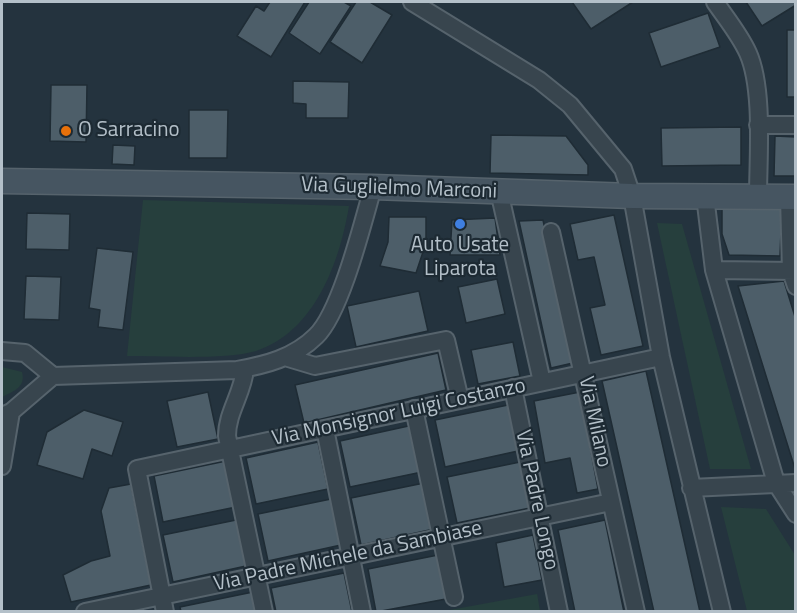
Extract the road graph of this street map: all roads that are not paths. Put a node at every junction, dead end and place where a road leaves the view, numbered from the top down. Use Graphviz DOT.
graph roads {
  1 [pos="412,2"];
  2 [pos="715,2"];
  3 [pos="434,6"];
  4 [pos="795,124"];
  5 [pos="758,125"];
  6 [pos="2,181"];
  7 [pos="373,187"];
  8 [pos="499,191"];
  9 [pos="632,196"];
  10 [pos="705,196"];
  11 [pos="758,197"];
  12 [pos="792,197"];
  13 [pos="551,232"];
  14 [pos="714,270"];
  15 [pos="794,276"];
  16 [pos="2,351"];
  17 [pos="285,357"];
  18 [pos="661,357"];
  19 [pos="245,369"];
  20 [pos="584,374"];
  21 [pos="53,376"];
  22 [pos="542,382"];
  23 [pos="513,388"];
  24 [pos="460,400"];
  25 [pos="414,410"];
  26 [pos="6,414"];
  27 [pos="325,429"];
  28 [pos="230,449"];
  29 [pos="2,466"];
  30 [pos="776,483"];
  31 [pos="795,483"];
  32 [pos="691,488"];
  33 [pos="612,502"];
  34 [pos="795,514"];
  35 [pos="540,517"];
  36 [pos="442,537"];
  37 [pos="351,556"];
  38 [pos="256,576"];
  39 [pos="454,597"];
  40 [pos="163,604"];
  41 [pos="85,612"];
  42 [pos="264,612"];
  43 [pos="362,612"];
  44 [pos="559,612"];
  45 [pos="636,612"];
  46 [pos="722,612"];
  1 -- 3 [label="street"];
  2 -- 5 [label="street"];
  3 -- 9 [label="street"];
  4 -- 5 [label="street"];
  5 -- 11 [label="street"];
  6 -- 7 [label="main road, Via Guglielmo Marconi"];
  7 -- 8 [label="main road, Via Guglielmo Marconi"];
  7 -- 17 [label="street"];
  8 -- 9 [label="main road, Via Guglielmo Marconi"];
  8 -- 22 [label="street"];
  9 -- 10 [label="main road, Via Guglielmo Marconi"];
  9 -- 18 [label="street"];
  10 -- 11 [label="main road, Via Guglielmo Marconi"];
  10 -- 14 [label="street"];
  11 -- 12 [label="main road, Via Guglielmo Marconi"];
  12 -- 15 [label="street"];
  13 -- 20 [label="street, Via Milano"];
  14 -- 15 [label="street"];
  14 -- 30 [label="street"];
  16 -- 21 [label="street"];
  17 -- 19 [label="street"];
  17 -- 24 [label="street"];
  18 -- 20 [label="street, Via Monsignor Luigi Costanzo"];
  18 -- 32 [label="street"];
  19 -- 21 [label="street"];
  19 -- 28 [label="street"];
  20 -- 22 [label="street, Via Monsignor Luigi Costanzo"];
  20 -- 33 [label="street, Via Milano"];
  21 -- 26 [label="street"];
  22 -- 23 [label="street, Via Monsignor Luigi Costanzo"];
  23 -- 24 [label="street, Via Monsignor Luigi Costanzo"];
  23 -- 35 [label="street, Via Padre Longo"];
  24 -- 25 [label="street, Via Monsignor Luigi Costanzo"];
  25 -- 27 [label="street, Via Monsignor Luigi Costanzo"];
  25 -- 36 [label="street"];
  26 -- 29 [label="street"];
  27 -- 28 [label="street, Via Monsignor Luigi Costanzo"];
  27 -- 37 [label="street"];
  28 -- 38 [label="street"];
  28 -- 40 [label="street, Via Monsignor Luigi Costanzo"];
  30 -- 31 [label="street"];
  30 -- 32 [label="street"];
  30 -- 34 [label="street"];
  32 -- 46 [label="street"];
  33 -- 35 [label="street, Via Padre Michele da Sambiase"];
  33 -- 45 [label="street, Via Milano"];
  35 -- 36 [label="street, Via Padre Michele da Sambiase"];
  35 -- 44 [label="street, Via Padre Longo"];
  36 -- 37 [label="street, Via Padre Michele da Sambiase"];
  36 -- 39 [label="street"];
  37 -- 38 [label="street, Via Padre Michele da Sambiase"];
  37 -- 43 [label="street"];
  38 -- 40 [label="street, Via Padre Michele da Sambiase"];
  38 -- 42 [label="street"];
  40 -- 41 [label="street, Via Padre Michele da Sambiase"];
}
